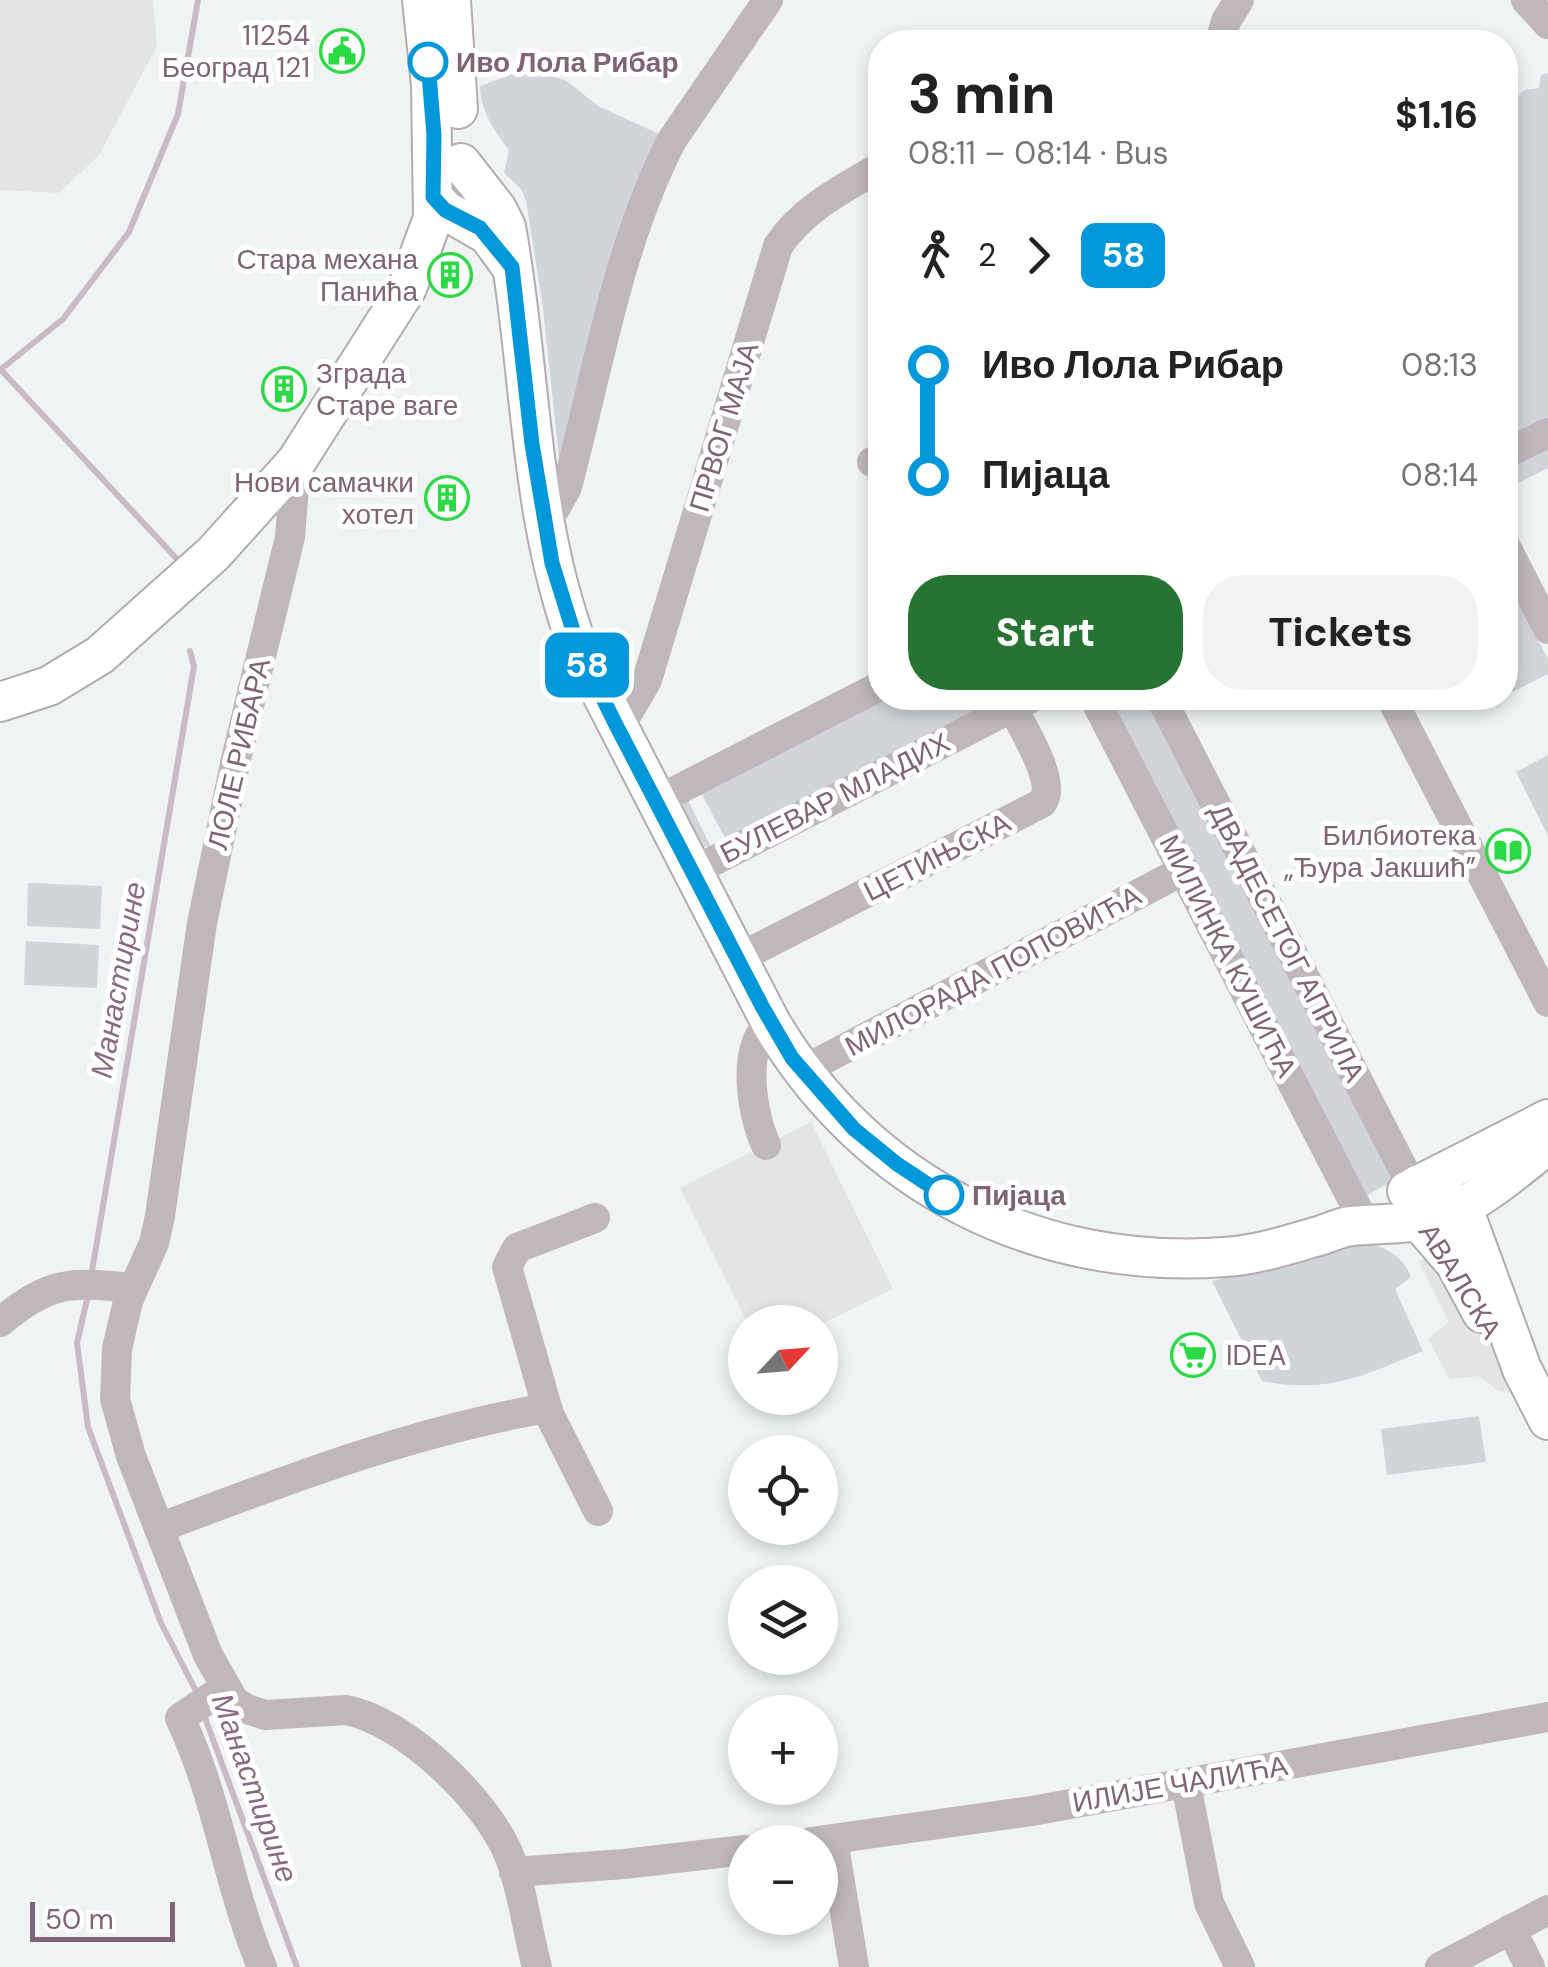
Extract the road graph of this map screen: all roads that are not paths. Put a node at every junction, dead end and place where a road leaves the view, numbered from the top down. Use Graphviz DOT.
graph roads {
  1 [pos="422,0"];
  2 [pos="452,0"];
  3 [pos="768,0"];
  4 [pos="1239,0"];
  5 [pos="1526,0"];
  6 [pos="1548,24"];
  7 [pos="1225,30"];
  8 [pos="868,176"];
  9 [pos="450,205"];
  10 [pos="1548,433"];
  11 [pos="1518,448"];
  12 [pos="296,462"];
  13 [pos="542,512"];
  14 [pos="1518,570"];
  15 [pos="1548,629"];
  16 [pos="868,692"];
  17 [pos="0,702"];
  18 [pos="1006,710"];
  19 [pos="1025,710"];
  20 [pos="1100,710"];
  21 [pos="1167,710"];
  22 [pos="1397,710"];
  23 [pos="615,723"];
  24 [pos="656,801"];
  25 [pos="1184,870"];
  26 [pos="692,872"];
  27 [pos="737,959"];
  28 [pos="1548,1002"];
  29 [pos="771,1023"];
  30 [pos="802,1071"];
  31 [pos="1548,1119"];
  32 [pos="766,1145"];
  33 [pos="1540,1151"];
  34 [pos="1417,1198"];
  35 [pos="1459,1208"];
  36 [pos="595,1218"];
  37 [pos="1356,1221"];
  38 [pos="1490,1280"];
  39 [pos="104,1285"];
  40 [pos="0,1322"];
  41 [pos="1522,1369"];
  42 [pos="546,1408"];
  43 [pos="1548,1420"];
  44 [pos="598,1511"];
  45 [pos="159,1528"];
  46 [pos="218,1692"];
  47 [pos="1548,1717"];
  48 [pos="1186,1784"];
  49 [pos="838,1839"];
  50 [pos="728,1852"];
  51 [pos="514,1872"];
  52 [pos="838,1904"];
  53 [pos="1548,1910"];
  54 [pos="1511,1930"];
  55 [pos="262,1967"];
  56 [pos="537,1967"];
  57 [pos="854,1967"];
  58 [pos="1240,1967"];
  59 [pos="1440,1967"];
  60 [pos="1530,1967"];
  1 -- 9 [label="main road, ЛОЛЕ РИБАРА"];
  2 -- 9 [label="main road"];
  3 -- 13 [label="street"];
  4 -- 7 [label="street"];
  5 -- 6 [label="street"];
  8 -- 23 [label="street, ПРВОГ МАЈА"];
  9 -- 12 [label="main road, ЛОЛЕ РИБАРА"];
  9 -- 13 [label="main road"];
  10 -- 11 [label="street"];
  12 -- 17 [label="main road"];
  12 -- 39 [label="street, ЛОЛЕ РИБАРА"];
  13 -- 23 [label="main road"];
  14 -- 15 [label="street"];
  16 -- 24 [label="street"];
  18 -- 26 [label="street, БУЛЕВАР МЛАДИХ"];
  19 -- 27 [label="street, ЦЕТИЊСКА"];
  20 -- 25 [label="street, МИЛИНКА КУШИЋА"];
  21 -- 34 [label="street, ДВАДЕСЕТОГ АПРИЛА"];
  22 -- 28 [label="street"];
  23 -- 24 [label="main road"];
  24 -- 26 [label="main road"];
  25 -- 30 [label="street, МИЛОРАДА ПОПОВИЋА"];
  25 -- 37 [label="street, МИЛИНКА КУШИЋА"];
  26 -- 27 [label="main road"];
  27 -- 29 [label="main road"];
  29 -- 30 [label="main road"];
  29 -- 32 [label="street"];
  30 -- 37 [label="main road"];
  31 -- 34 [label="main road"];
  33 -- 35 [label="main road"];
  33 -- 38 [label="main road"];
  34 -- 35 [label="main road"];
  34 -- 37 [label="main road"];
  34 -- 41 [label="main road, АВАЛСКА"];
  35 -- 38 [label="main road, АВАЛСКА"];
  36 -- 42 [label="street"];
  38 -- 41 [label="main road, АВАЛСКА"];
  39 -- 40 [label="street"];
  39 -- 45 [label="street, ЛОЛЕ РИБАРА"];
  41 -- 43 [label="main road, АВАЛСКА"];
  42 -- 44 [label="street"];
  42 -- 45 [label="street"];
  45 -- 46 [label="street, ЛОЛЕ РИБАРА"];
  46 -- 51 [label="street"];
  46 -- 55 [label="street"];
  47 -- 48 [label="street, ИЛИЈЕ ЧАЛИЋА"];
  48 -- 49 [label="street, ИЛИЈЕ ЧАЛИЋА"];
  48 -- 58 [label="street"];
  50 -- 51 [label="street"];
  51 -- 56 [label="street"];
  52 -- 57 [label="street"];
  53 -- 54 [label="street"];
  54 -- 59 [label="street"];
  54 -- 60 [label="street"];
}
